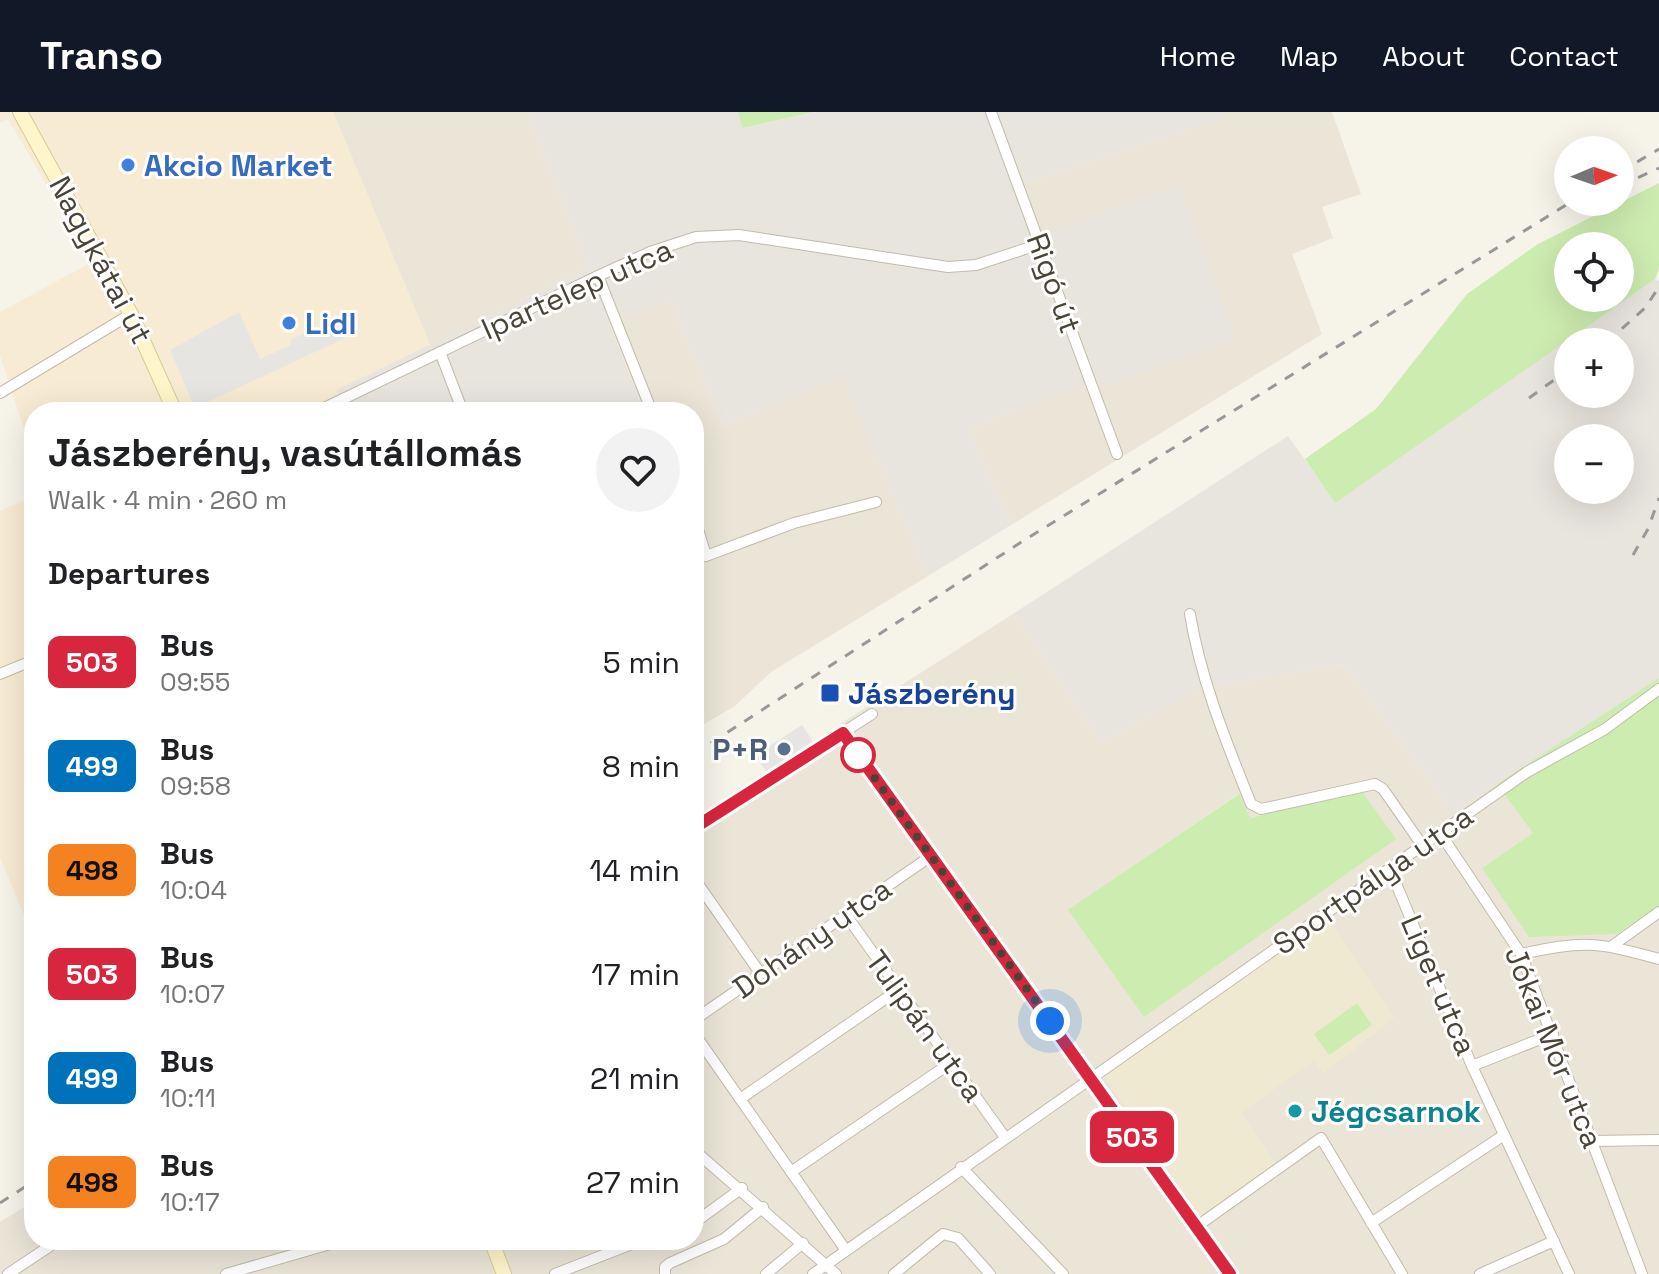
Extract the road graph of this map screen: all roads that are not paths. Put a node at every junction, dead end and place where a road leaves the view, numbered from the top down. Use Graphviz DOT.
graph roads {
  1 [pos="20,112"];
  2 [pos="991,112"];
  3 [pos="1040,244"];
  4 [pos="598,276"];
  5 [pos="131,314"];
  6 [pos="440,352"];
  7 [pos="0,393"];
  8 [pos="171,402"];
  9 [pos="337,402"];
  10 [pos="459,402"];
  11 [pos="648,402"];
  12 [pos="1117,454"];
  13 [pos="876,502"];
  14 [pos="704,549"];
  15 [pos="1190,614"];
  16 [pos="24,664"];
  17 [pos="0,674"];
  18 [pos="1659,689"];
  19 [pos="872,714"];
  20 [pos="843,733"];
  21 [pos="704,822"];
  22 [pos="1440,833"];
  23 [pos="1422,845"];
  24 [pos="931,856"];
  25 [pos="1390,869"];
  26 [pos="704,892"];
  27 [pos="1659,912"];
  28 [pos="846,915"];
  29 [pos="1612,946"];
  30 [pos="1521,954"];
  31 [pos="1659,959"];
  32 [pos="760,973"];
  33 [pos="898,990"];
  34 [pos="704,1013"];
  35 [pos="1553,1034"];
  36 [pos="704,1047"];
  37 [pos="952,1062"];
  38 [pos="1472,1066"];
  39 [pos="1090,1076"];
  40 [pos="740,1099"];
  41 [pos="1504,1135"];
  42 [pos="1004,1136"];
  43 [pos="1659,1140"];
  44 [pos="1592,1141"];
  45 [pos="704,1158"];
  46 [pos="961,1167"];
  47 [pos="791,1172"];
  48 [pos="742,1188"];
  49 [pos="763,1207"];
  50 [pos="704,1216"];
  51 [pos="1371,1223"];
  52 [pos="1196,1227"];
  53 [pos="1554,1241"];
  54 [pos="803,1243"];
  55 [pos="704,1248"];
  56 [pos="845,1249"];
  57 [pos="45,1250"];
  58 [pos="309,1250"];
  59 [pos="495,1250"];
  60 [pos="616,1250"];
  61 [pos="699,1250"];
  62 [pos="825,1264"];
  63 [pos="1640,1269"];
  64 [pos="12,1273"];
  65 [pos="226,1274"];
  66 [pos="504,1274"];
  67 [pos="555,1274"];
  68 [pos="665,1274"];
  69 [pos="766,1274"];
  70 [pos="813,1274"];
  71 [pos="836,1274"];
  72 [pos="894,1274"];
  73 [pos="990,1274"];
  74 [pos="1063,1274"];
  75 [pos="1230,1274"];
  76 [pos="1402,1274"];
  77 [pos="1480,1274"];
  78 [pos="1569,1274"];
  79 [pos="1629,1274"];
  1 -- 5 [label="street, Nagykátai út"];
  2 -- 3 [label="street, Rigó út"];
  3 -- 4 [label="street, Ipartelep utca"];
  3 -- 12 [label="street, Rigó út"];
  4 -- 6 [label="street, Ipartelep utca"];
  4 -- 11 [label="street"];
  5 -- 7 [label="street"];
  5 -- 8 [label="street, Nagykátai út"];
  6 -- 9 [label="street, Ipartelep utca"];
  6 -- 10 [label="street"];
  13 -- 14 [label="street"];
  15 -- 23 [label="street"];
  16 -- 17 [label="street"];
  18 -- 22 [label="street, Sportpálya utca"];
  19 -- 20 [label="street"];
  20 -- 21 [label="street"];
  20 -- 24 [label="street"];
  22 -- 23 [label="street, Sportpálya utca"];
  22 -- 30 [label="street, Jókai Mór utca"];
  23 -- 25 [label="street, Sportpálya utca"];
  24 -- 28 [label="street, Dohány utca"];
  24 -- 39 [label="street"];
  25 -- 38 [label="street, Liget utca"];
  25 -- 39 [label="street, Sportpálya utca"];
  26 -- 32 [label="street"];
  27 -- 29 [label="street"];
  28 -- 32 [label="street, Dohány utca"];
  28 -- 33 [label="street, Tulipán utca"];
  29 -- 30 [label="street"];
  29 -- 31 [label="street"];
  30 -- 35 [label="street, Jókai Mór utca"];
  32 -- 34 [label="street, Dohány utca"];
  33 -- 37 [label="street, Tulipán utca"];
  33 -- 40 [label="street"];
  35 -- 38 [label="street"];
  35 -- 44 [label="street, Jókai Mór utca"];
  36 -- 40 [label="street"];
  37 -- 42 [label="street, Tulipán utca"];
  37 -- 47 [label="street"];
  38 -- 41 [label="street, Liget utca"];
  39 -- 42 [label="street, Sportpálya utca"];
  39 -- 52 [label="street"];
  40 -- 47 [label="street"];
  41 -- 51 [label="street"];
  41 -- 53 [label="street, Liget utca"];
  42 -- 46 [label="street, Sportpálya utca"];
  43 -- 44 [label="street"];
  44 -- 63 [label="street, Jókai Mór utca"];
  45 -- 48 [label="street"];
  46 -- 56 [label="street, Sportpálya utca"];
  46 -- 74 [label="street"];
  47 -- 56 [label="street"];
  48 -- 49 [label="street"];
  48 -- 50 [label="street"];
  49 -- 54 [label="street"];
  49 -- 55 [label="street"];
  51 -- 52 [label="street"];
  51 -- 76 [label="street"];
  52 -- 75 [label="street"];
  53 -- 77 [label="street"];
  53 -- 78 [label="street, Liget utca"];
  54 -- 62 [label="street"];
  54 -- 69 [label="street"];
  56 -- 62 [label="street, Sportpálya utca"];
  57 -- 64 [label="street"];
  58 -- 65 [label="street"];
  59 -- 66 [label="street"];
  60 -- 67 [label="street"];
  61 -- 68 [label="street"];
  62 -- 70 [label="street, Sportpálya utca"];
  62 -- 71 [label="street"];
  63 -- 79 [label="street"];
  72 -- 73 [label="street"];
}
